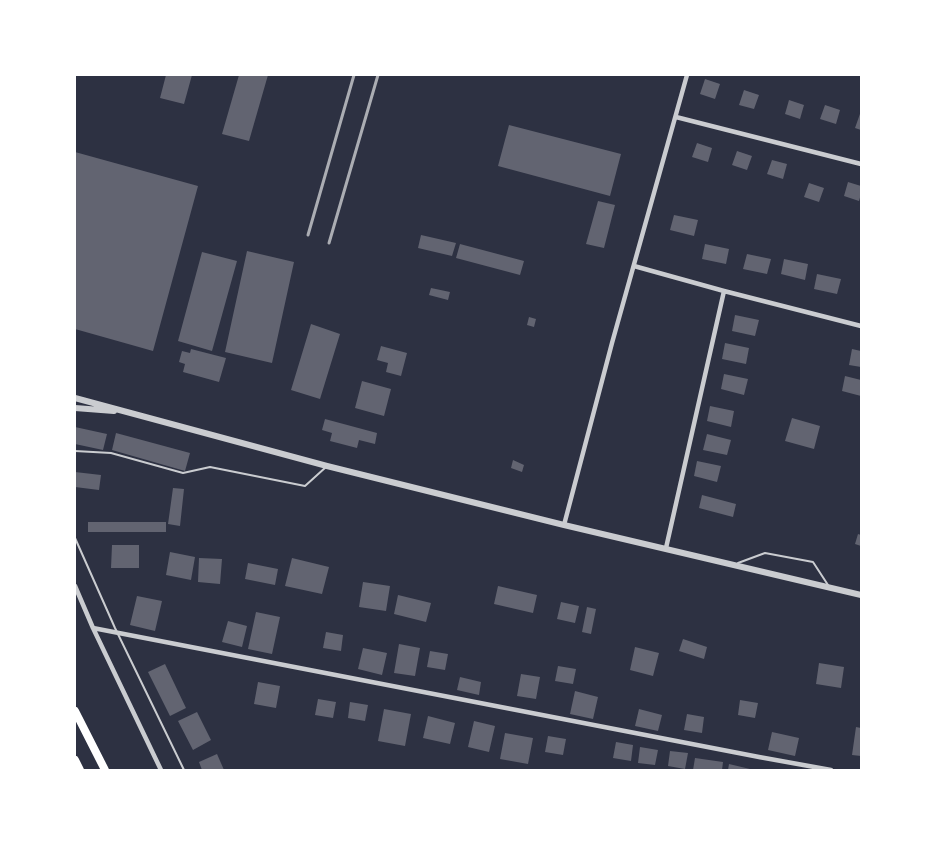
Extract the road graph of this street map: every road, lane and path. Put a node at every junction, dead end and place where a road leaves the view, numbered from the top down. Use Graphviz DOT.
graph roads {
  1 [pos="687,75"];
  2 [pos="676,117"];
  3 [pos="861,164"];
  4 [pos="634,266"];
  5 [pos="724,291"];
  6 [pos="861,326"];
  7 [pos="75,398"];
  8 [pos="75,408"];
  9 [pos="129,412"];
  10 [pos="75,451"];
  11 [pos="327,466"];
  12 [pos="564,525"];
  13 [pos="75,538"];
  14 [pos="666,548"];
  15 [pos="735,565"];
  16 [pos="75,586"];
  17 [pos="830,588"];
  18 [pos="861,595"];
  19 [pos="93,628"];
  20 [pos="118,633"];
  21 [pos="75,711"];
  22 [pos="105,770"];
  23 [pos="161,770"];
  24 [pos="184,770"];
  25 [pos="831,770"];
  1 -- 2 [label="street"];
  2 -- 3 [label="street"];
  2 -- 4 [label="street"];
  4 -- 5 [label="street"];
  4 -- 12 [label="street"];
  5 -- 6 [label="street"];
  5 -- 14 [label="street"];
  7 -- 9 [label="street"];
  8 -- 9 [label="street"];
  9 -- 11 [label="street"];
  10 -- 11 [label="lane"];
  11 -- 12 [label="street"];
  12 -- 14 [label="street"];
  13 -- 20 [label="lane"];
  14 -- 15 [label="street"];
  15 -- 17 [label="street"];
  15 -- 17 [label="lane"];
  16 -- 19 [label="street"];
  17 -- 18 [label="street"];
  19 -- 20 [label="street"];
  19 -- 23 [label="street"];
  20 -- 24 [label="lane"];
  20 -- 25 [label="street"];
  21 -- 22 [label="highway"];
}
